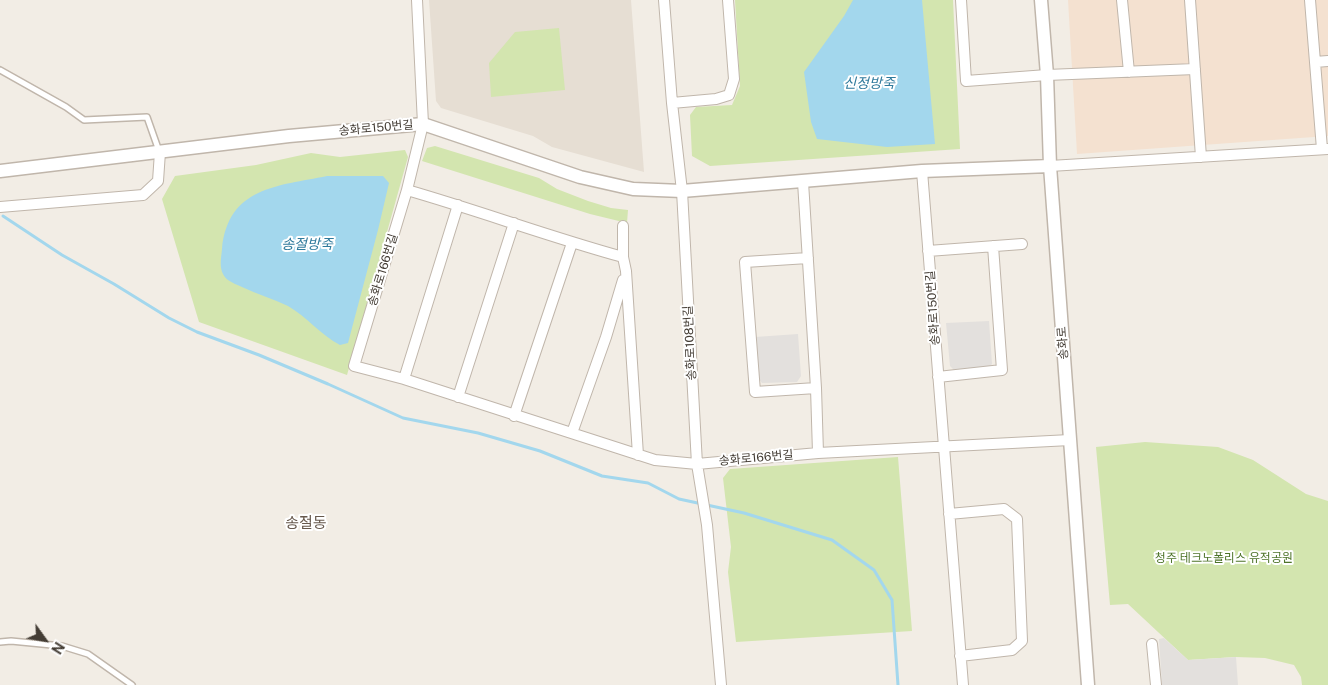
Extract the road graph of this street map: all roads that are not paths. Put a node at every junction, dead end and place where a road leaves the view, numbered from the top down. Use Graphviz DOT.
graph roads {
  1 [pos="417,0"];
  2 [pos="664,0"];
  3 [pos="728,0"];
  4 [pos="961,0"];
  5 [pos="1041,0"];
  6 [pos="1122,0"];
  7 [pos="1190,0"];
  8 [pos="1310,0"];
  9 [pos="1328,61"];
  10 [pos="1315,62"];
  11 [pos="1195,69"];
  12 [pos="0,70"];
  13 [pos="1129,72"];
  14 [pos="1047,75"];
  15 [pos="672,103"];
  16 [pos="423,124"];
  17 [pos="1325,149"];
  18 [pos="160,152"];
  19 [pos="1201,157"];
  20 [pos="1050,166"];
  21 [pos="0,171"];
  22 [pos="922,171"];
  23 [pos="804,182"];
  24 [pos="407,190"];
  25 [pos="682,191"];
  26 [pos="458,205"];
  27 [pos="0,207"];
  28 [pos="514,223"];
  29 [pos="623,226"];
  30 [pos="572,243"];
  31 [pos="1022,244"];
  32 [pos="993,246"];
  33 [pos="928,251"];
  34 [pos="623,257"];
  35 [pos="808,258"];
  36 [pos="626,271"];
  37 [pos="629,332"];
  38 [pos="606,337"];
  39 [pos="938,377"];
  40 [pos="404,379"];
  41 [pos="816,388"];
  42 [pos="458,397"];
  43 [pos="514,416"];
  44 [pos="572,433"];
  45 [pos="1070,440"];
  46 [pos="944,446"];
  47 [pos="818,453"];
  48 [pos="638,455"];
  49 [pos="697,464"];
  50 [pos="949,514"];
  51 [pos="0,642"];
  52 [pos="1152,644"];
  53 [pos="960,656"];
  54 [pos="132,685"];
  55 [pos="721,685"];
  56 [pos="962,685"];
  57 [pos="1088,685"];
  58 [pos="1156,685"];
  1 -- 16 [label="street, 송화로166번길"];
  2 -- 15 [label="street, 송화로108번길"];
  3 -- 15 [label="street"];
  4 -- 14 [label="street"];
  5 -- 14 [label="street, 송화로"];
  6 -- 13 [label="street"];
  7 -- 11 [label="street"];
  8 -- 10 [label="street"];
  9 -- 10 [label="street"];
  10 -- 17 [label="street"];
  11 -- 13 [label="street"];
  11 -- 19 [label="street"];
  12 -- 18 [label="lane"];
  13 -- 14 [label="street"];
  14 -- 20 [label="street, 송화로"];
  15 -- 25 [label="street, 송화로108번길"];
  16 -- 18 [label="street, 송화로150번길"];
  16 -- 24 [label="street, 송화로166번길"];
  16 -- 25 [label="street, 송화로150번길"];
  17 -- 19 [label="street"];
  18 -- 21 [label="street, 송화로150번길"];
  18 -- 27 [label="street"];
  19 -- 20 [label="street"];
  20 -- 22 [label="street, 송화로150번길"];
  20 -- 45 [label="street, 송화로"];
  22 -- 23 [label="street, 송화로150번길"];
  22 -- 33 [label="street, 송화로150번길"];
  23 -- 25 [label="street, 송화로150번길"];
  23 -- 35 [label="street"];
  24 -- 26 [label="street"];
  24 -- 40 [label="street, 송화로166번길"];
  25 -- 49 [label="street, 송화로108번길"];
  26 -- 28 [label="street"];
  26 -- 40 [label="street"];
  28 -- 30 [label="street"];
  28 -- 42 [label="street"];
  29 -- 34 [label="street"];
  30 -- 34 [label="street"];
  30 -- 43 [label="street"];
  31 -- 32 [label="street"];
  32 -- 33 [label="street"];
  32 -- 39 [label="street"];
  33 -- 39 [label="street, 송화로150번길"];
  34 -- 36 [label="street"];
  35 -- 41 [label="street"];
  35 -- 41 [label="street"];
  36 -- 37 [label="street"];
  36 -- 38 [label="street"];
  37 -- 38 [label="street"];
  37 -- 48 [label="street"];
  38 -- 44 [label="street"];
  39 -- 46 [label="street, 송화로150번길"];
  40 -- 42 [label="street, 송화로166번길"];
  41 -- 47 [label="street"];
  42 -- 43 [label="street, 송화로166번길"];
  43 -- 44 [label="street, 송화로166번길"];
  44 -- 48 [label="street, 송화로166번길"];
  45 -- 46 [label="street, 송화로166번길"];
  45 -- 57 [label="street, 송화로"];
  46 -- 47 [label="street, 송화로166번길"];
  46 -- 50 [label="street"];
  47 -- 49 [label="street, 송화로166번길"];
  48 -- 49 [label="street, 송화로166번길"];
  49 -- 55 [label="street, 송화로108번길"];
  50 -- 53 [label="street"];
  50 -- 53 [label="street"];
  51 -- 54 [label="lane"];
  52 -- 58 [label="street"];
  53 -- 56 [label="street"];
}
